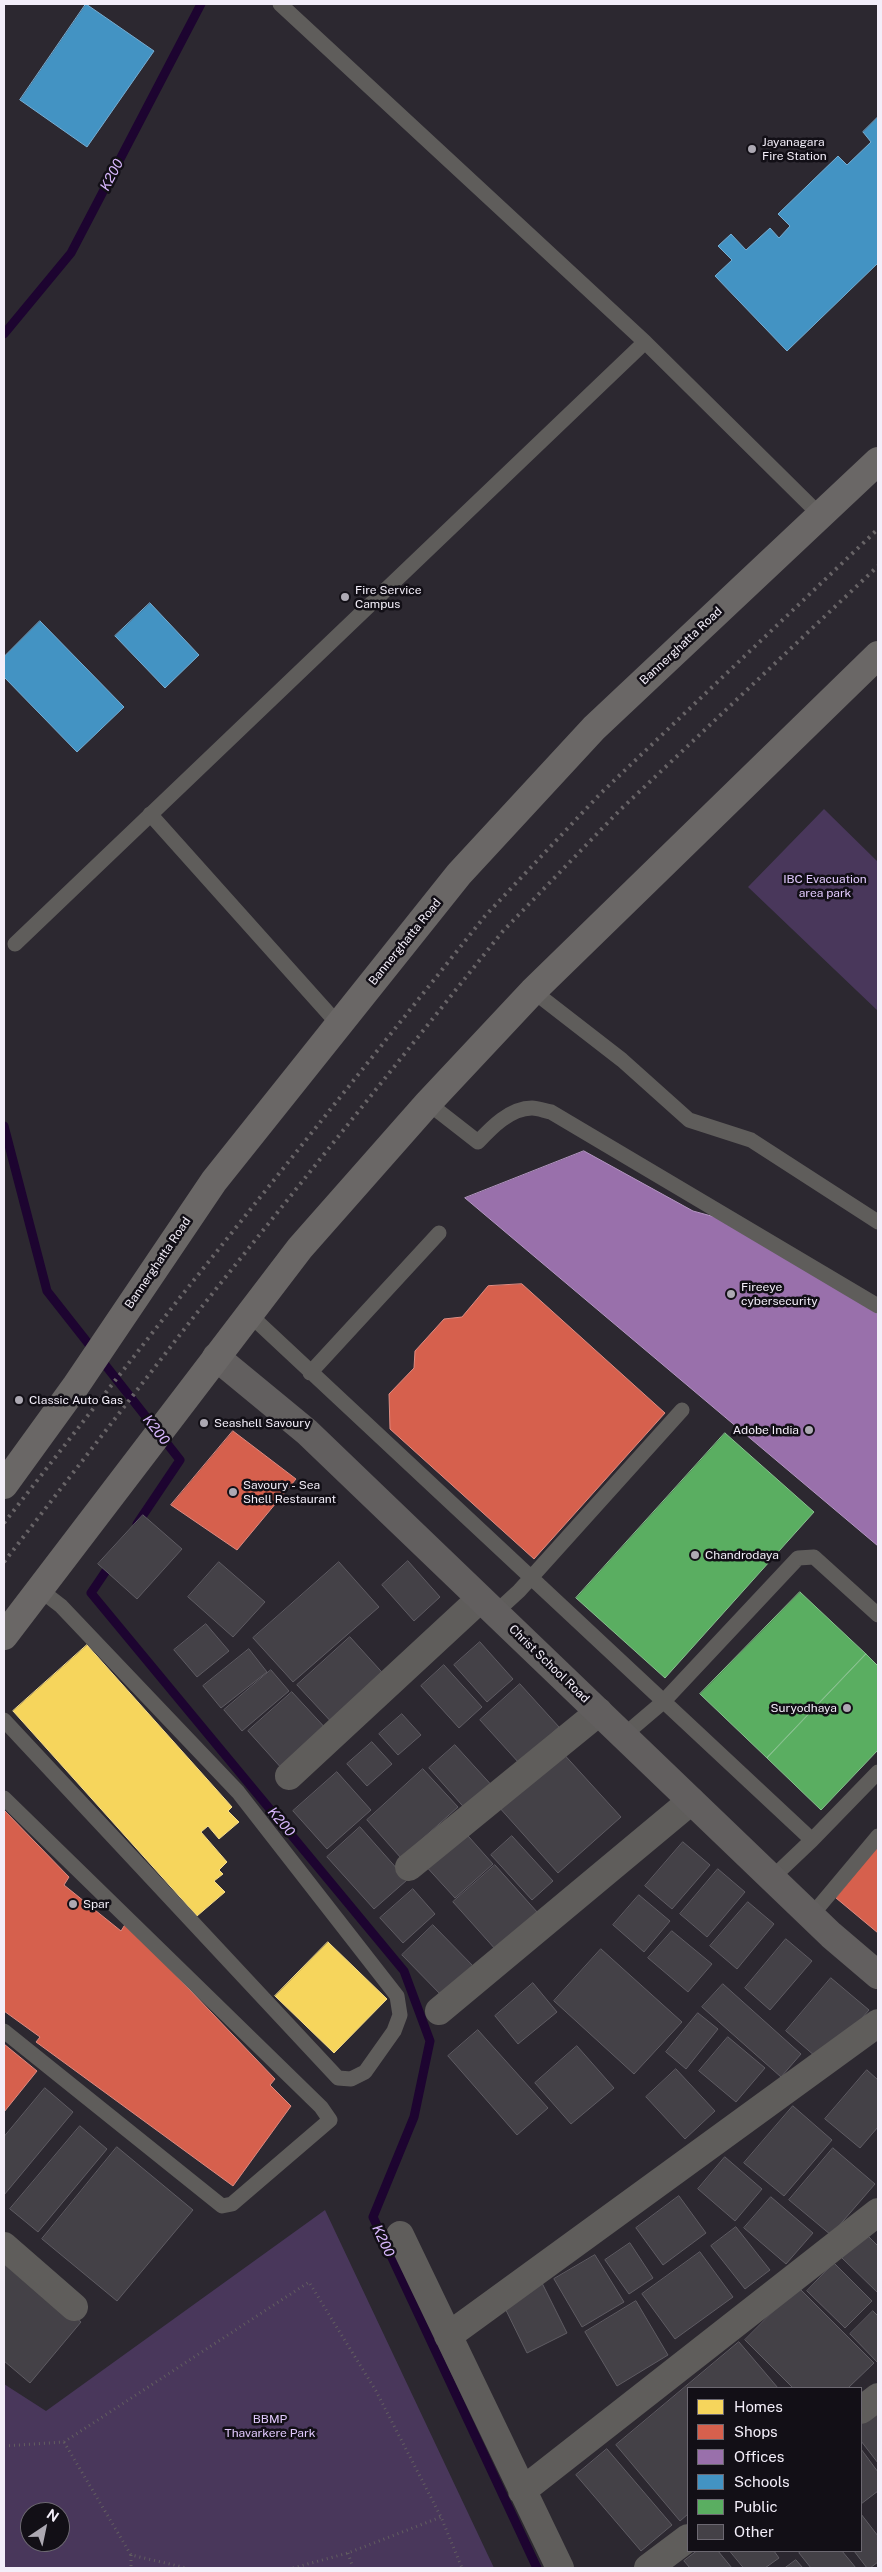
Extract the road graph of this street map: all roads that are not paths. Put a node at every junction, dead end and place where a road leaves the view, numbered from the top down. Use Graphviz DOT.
graph roads {
  1 [pos="280,4"];
  2 [pos="645,342"];
  3 [pos="878,461"];
  4 [pos="821,516"];
  5 [pos="878,655"];
  6 [pos="150,814"];
  7 [pos="15,944"];
  8 [pos="533,991"];
  9 [pos="338,1024"];
  10 [pos="428,1103"];
  11 [pos="878,1222"];
  12 [pos="439,1233"];
  13 [pos="878,1306"];
  14 [pos="249,1314"];
  15 [pos="216,1357"];
  16 [pos="310,1373"];
  17 [pos="682,1410"];
  18 [pos="4,1485"];
  19 [pos="530,1578"];
  20 [pos="39,1589"];
  21 [pos="488,1606"];
  22 [pos="878,1615"];
  23 [pos="4,1636"];
  24 [pos="663,1702"];
  25 [pos="599,1712"];
  26 [pos="4,1720"];
  27 [pos="623,1736"];
  28 [pos="878,1772"];
  29 [pos="289,1776"];
  30 [pos="4,1798"];
  31 [pos="691,1800"];
  32 [pos="878,1836"];
  33 [pos="812,1840"];
  34 [pos="409,1867"];
  35 [pos="772,1878"];
  36 [pos="811,1916"];
  37 [pos="878,1975"];
  38 [pos="439,2011"];
  39 [pos="878,2023"];
  40 [pos="4,2031"];
  41 [pos="878,2212"];
  42 [pos="400,2235"];
  43 [pos="4,2246"];
  44 [pos="74,2307"];
  45 [pos="448,2336"];
  46 [pos="878,2398"];
  47 [pos="862,2409"];
  48 [pos="522,2490"];
  49 [pos="687,2539"];
  50 [pos="560,2568"];
  51 [pos="648,2568"];
  1 -- 2 [label="lane"];
  2 -- 4 [label="lane"];
  2 -- 6 [label="lane"];
  3 -- 4 [label="main road, Bannerghatta Road"];
  4 -- 9 [label="main road, Bannerghatta Road"];
  5 -- 8 [label="main road"];
  6 -- 7 [label="lane"];
  6 -- 9 [label="lane"];
  8 -- 10 [label="main road"];
  8 -- 11 [label="lane"];
  9 -- 18 [label="main road, Bannerghatta Road"];
  10 -- 13 [label="lane"];
  10 -- 14 [label="main road"];
  12 -- 16 [label="lane"];
  14 -- 15 [label="main road"];
  14 -- 16 [label="lane"];
  15 -- 20 [label="main road"];
  15 -- 21 [label="street, Christ School Road"];
  16 -- 19 [label="lane"];
  17 -- 19 [label="lane"];
  19 -- 21 [label="lane"];
  19 -- 24 [label="lane"];
  20 -- 23 [label="main road"];
  20 -- 26 [label="lane"];
  21 -- 25 [label="street, Christ School Road"];
  21 -- 29 [label="street"];
  22 -- 24 [label="lane"];
  24 -- 27 [label="lane"];
  24 -- 33 [label="lane"];
  25 -- 27 [label="street, Christ School Road"];
  25 -- 34 [label="street"];
  27 -- 31 [label="street, Christ School Road"];
  28 -- 33 [label="lane"];
  30 -- 40 [label="lane"];
  31 -- 35 [label="street, Christ School Road"];
  31 -- 38 [label="street"];
  32 -- 36 [label="lane"];
  33 -- 35 [label="lane"];
  35 -- 36 [label="street, Christ School Road"];
  36 -- 37 [label="street, Christ School Road"];
  39 -- 45 [label="street"];
  41 -- 48 [label="street"];
  42 -- 45 [label="street"];
  43 -- 44 [label="street"];
  45 -- 48 [label="street"];
  46 -- 47 [label="street"];
  48 -- 50 [label="street"];
  49 -- 51 [label="street"];
}
